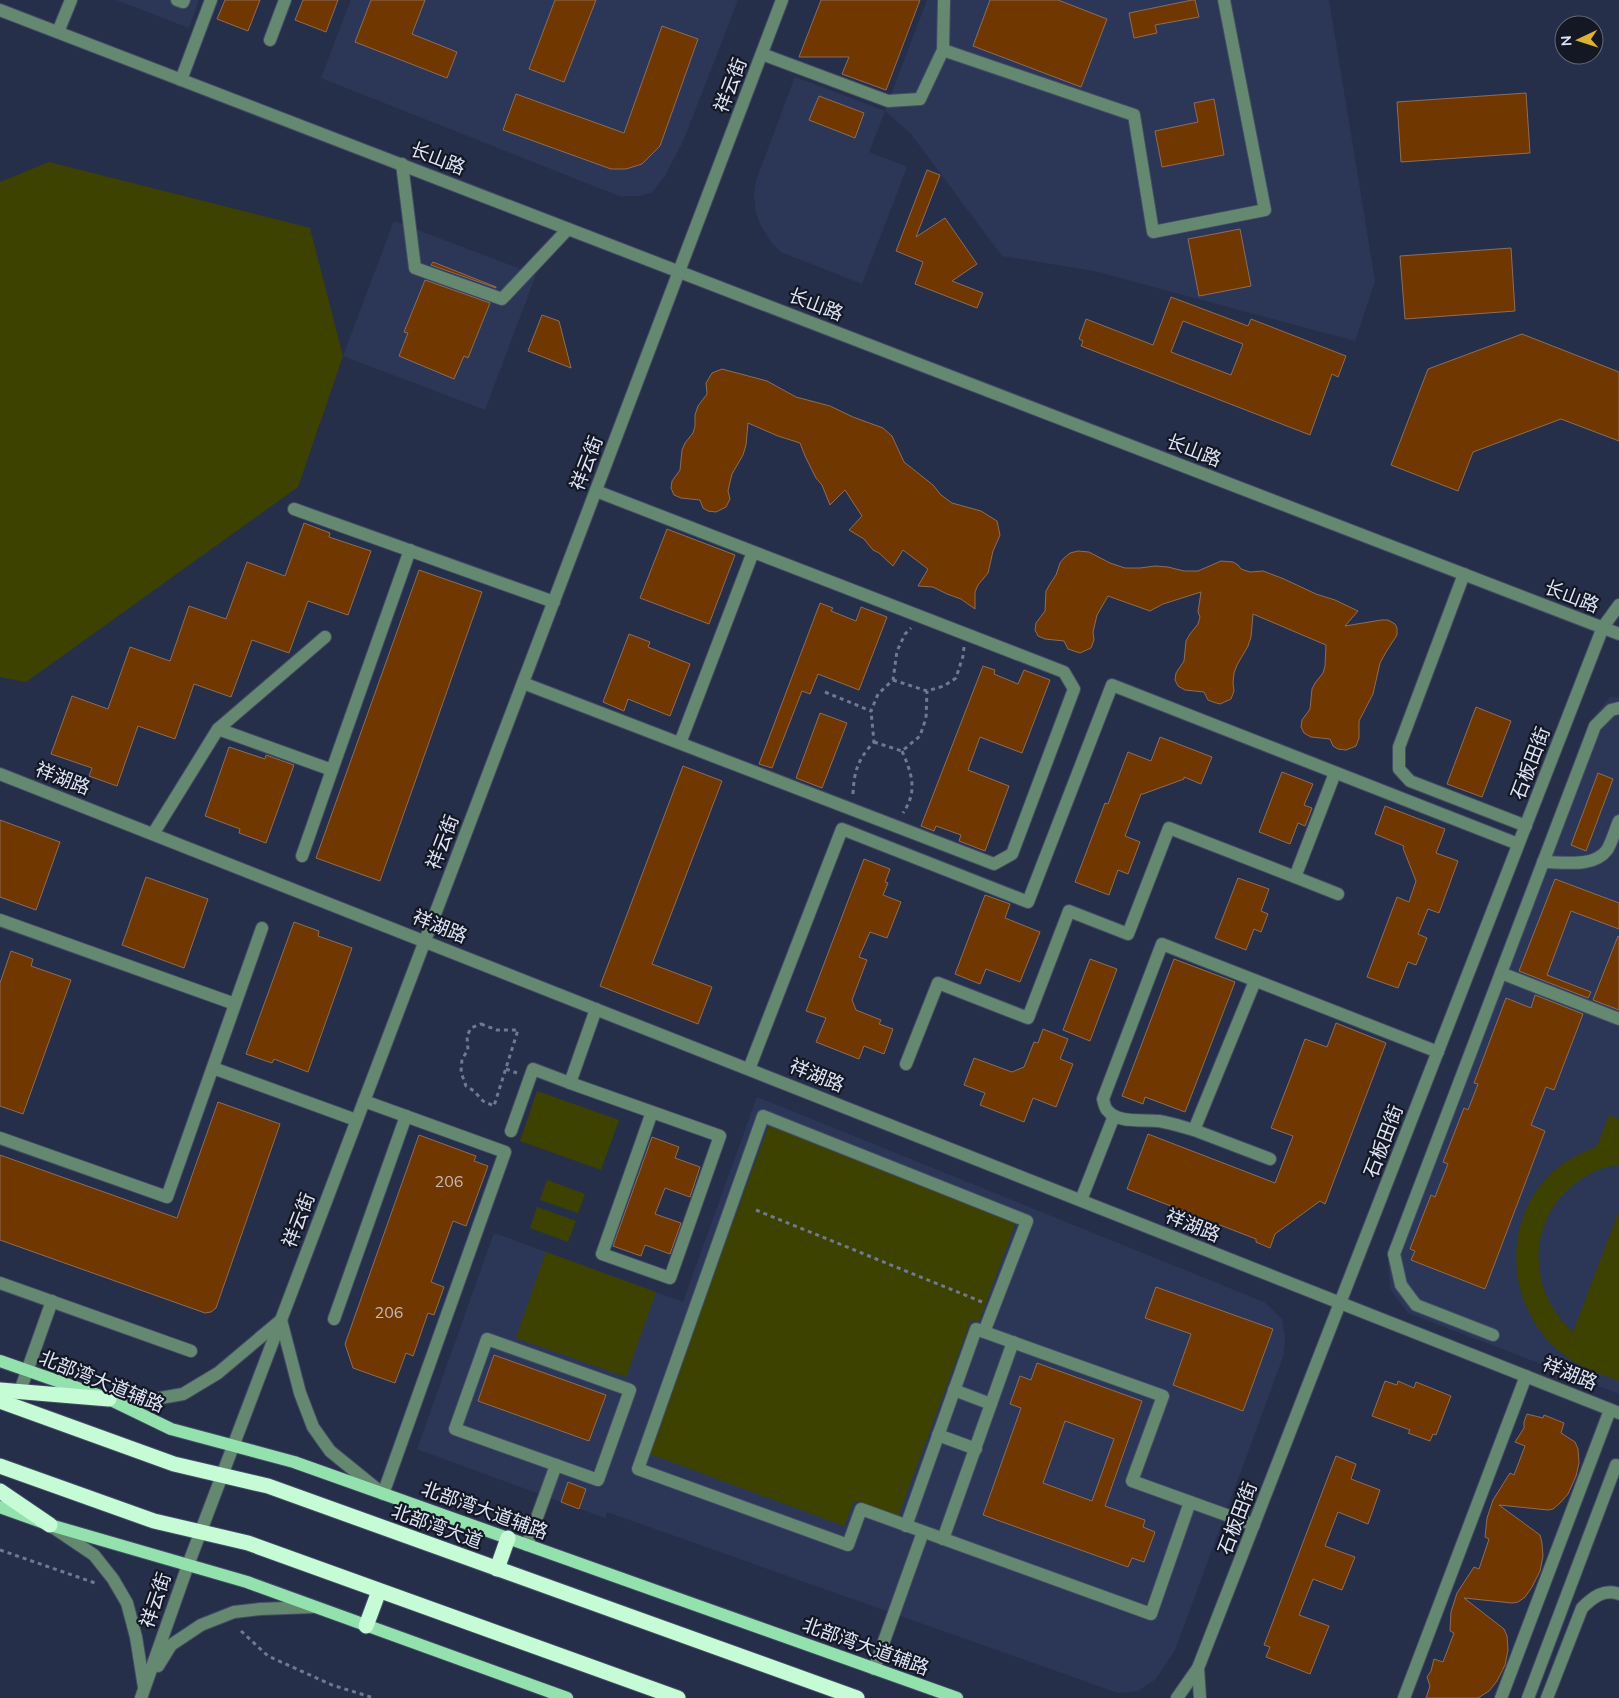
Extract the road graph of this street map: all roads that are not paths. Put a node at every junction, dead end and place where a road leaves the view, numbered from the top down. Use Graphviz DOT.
graph roads {
  1 [pos="71,0"];
  2 [pos="177,0"];
  3 [pos="184,0"];
  4 [pos="211,0"];
  5 [pos="285,0"];
  6 [pos="782,0"];
  7 [pos="944,0"];
  8 [pos="1224,0"];
  9 [pos="0,10"];
  10 [pos="58,32"];
  11 [pos="270,40"];
  12 [pos="943,50"];
  13 [pos="762,54"];
  14 [pos="181,80"];
  15 [pos="402,164"];
  16 [pos="568,229"];
  17 [pos="679,271"];
  18 [pos="596,491"];
  19 [pos="294,509"];
  20 [pos="410,550"];
  21 [pos="753,552"];
  22 [pos="1464,574"];
  23 [pos="554,602"];
  24 [pos="1619,605"];
  25 [pos="1603,627"];
  26 [pos="1619,634"];
  27 [pos="325,637"];
  28 [pos="523,683"];
  29 [pos="1619,708"];
  30 [pos="218,729"];
  31 [pos="680,743"];
  32 [pos="332,770"];
  33 [pos="1335,773"];
  34 [pos="1,778"];
  35 [pos="1619,821"];
  36 [pos="1526,826"];
  37 [pos="153,834"];
  38 [pos="1518,844"];
  39 [pos="302,856"];
  40 [pos="1543,862"];
  41 [pos="1295,877"];
  42 [pos="1338,894"];
  43 [pos="0,920"];
  44 [pos="262,928"];
  45 [pos="425,940"];
  46 [pos="1501,974"];
  47 [pos="1255,981"];
  48 [pos="235,1004"];
  49 [pos="596,1008"];
  50 [pos="1619,1019"];
  51 [pos="1438,1052"];
  52 [pos="906,1064"];
  53 [pos="213,1068"];
  54 [pos="749,1069"];
  55 [pos="570,1083"];
  56 [pos="364,1102"];
  57 [pos="652,1112"];
  58 [pos="406,1116"];
  59 [pos="1114,1116"];
  60 [pos="356,1120"];
  61 [pos="1194,1130"];
  62 [pos="511,1131"];
  63 [pos="0,1138"];
  64 [pos="1270,1159"];
  65 [pos="1081,1200"];
  66 [pos="0,1283"];
  67 [pos="52,1302"];
  68 [pos="1340,1303"];
  69 [pos="334,1319"];
  70 [pos="280,1320"];
  71 [pos="984,1332"];
  72 [pos="1493,1335"];
  73 [pos="1013,1342"];
  74 [pos="191,1351"];
  75 [pos="0,1361"];
  76 [pos="28,1370"];
  77 [pos="1526,1376"];
  78 [pos="0,1390"];
  79 [pos="954,1390"];
  80 [pos="20,1391"];
  81 [pos="109,1399"];
  82 [pos="0,1401"];
  83 [pos="991,1404"];
  84 [pos="1615,1411"];
  85 [pos="938,1435"];
  86 [pos="233,1446"];
  87 [pos="976,1449"];
  88 [pos="556,1465"];
  89 [pos="1616,1465"];
  90 [pos="0,1466"];
  91 [pos="222,1475"];
  92 [pos="0,1491"];
  93 [pos="383,1494"];
  94 [pos="1190,1502"];
  95 [pos="0,1507"];
  96 [pos="50,1525"];
  97 [pos="1254,1525"];
  98 [pos="906,1526"];
  99 [pos="200,1532"];
  100 [pos="923,1532"];
  101 [pos="508,1538"];
  102 [pos="944,1539"];
  103 [pos="527,1545"];
  104 [pos="188,1565"];
  105 [pos="497,1569"];
  106 [pos="378,1590"];
  107 [pos="1619,1594"];
  108 [pos="313,1607"];
  109 [pos="366,1626"];
  110 [pos="1198,1668"];
  111 [pos="874,1669"];
  112 [pos="142,1694"];
  113 [pos="567,1698"];
  114 [pos="678,1698"];
  115 [pos="857,1698"];
  116 [pos="957,1698"];
  117 [pos="1177,1698"];
  118 [pos="1200,1698"];
  119 [pos="1404,1698"];
  120 [pos="1501,1698"];
  121 [pos="1528,1698"];
  122 [pos="1547,1698"];
  1 -- 10 [label="street"];
  2 -- 3 [label="street"];
  4 -- 14 [label="street"];
  5 -- 11 [label="street"];
  6 -- 13 [label="street, 祥云街"];
  7 -- 12 [label="street"];
  8 -- 12 [label="street"];
  9 -- 10 [label="street, 长山路"];
  10 -- 14 [label="street, 长山路"];
  12 -- 13 [label="street"];
  13 -- 17 [label="street, 祥云街"];
  14 -- 15 [label="street, 长山路"];
  15 -- 16 [label="street, 长山路"];
  15 -- 16 [label="street"];
  16 -- 17 [label="street, 长山路"];
  17 -- 18 [label="street, 祥云街"];
  17 -- 22 [label="street, 长山路"];
  18 -- 21 [label="street"];
  18 -- 23 [label="street, 祥云街"];
  19 -- 20 [label="street"];
  20 -- 23 [label="street"];
  20 -- 32 [label="street"];
  21 -- 31 [label="street"];
  21 -- 31 [label="street"];
  22 -- 25 [label="street, 长山路"];
  22 -- 36 [label="street"];
  23 -- 28 [label="street, 祥云街"];
  24 -- 25 [label="street, 石板田街"];
  25 -- 26 [label="street, 长山路"];
  25 -- 36 [label="street, 石板田街"];
  27 -- 30 [label="street"];
  28 -- 31 [label="street"];
  28 -- 45 [label="street, 祥云街"];
  29 -- 40 [label="street"];
  30 -- 32 [label="street"];
  30 -- 37 [label="street"];
  32 -- 39 [label="street"];
  33 -- 38 [label="street"];
  33 -- 41 [label="street"];
  33 -- 54 [label="street"];
  34 -- 37 [label="street, 祥湖路"];
  35 -- 40 [label="street"];
  36 -- 38 [label="street, 石板田街"];
  37 -- 45 [label="street, 祥湖路"];
  38 -- 51 [label="street, 石板田街"];
  40 -- 46 [label="street"];
  41 -- 42 [label="street"];
  41 -- 52 [label="street"];
  43 -- 48 [label="street"];
  44 -- 48 [label="street"];
  45 -- 49 [label="street, 祥湖路"];
  45 -- 56 [label="street, 祥云街"];
  46 -- 50 [label="street"];
  46 -- 72 [label="street"];
  47 -- 51 [label="street"];
  47 -- 59 [label="street"];
  47 -- 61 [label="street"];
  48 -- 53 [label="street"];
  49 -- 54 [label="street, 祥湖路"];
  49 -- 55 [label="street"];
  51 -- 68 [label="street, 石板田街"];
  53 -- 60 [label="street"];
  53 -- 63 [label="street"];
  54 -- 65 [label="street, 祥湖路"];
  55 -- 57 [label="street"];
  55 -- 62 [label="street"];
  56 -- 58 [label="street"];
  56 -- 60 [label="street, 祥云街"];
  57 -- 57 [label="street"];
  58 -- 69 [label="street"];
  58 -- 93 [label="street"];
  59 -- 61 [label="street"];
  59 -- 65 [label="street"];
  60 -- 70 [label="street, 祥云街"];
  61 -- 64 [label="street"];
  65 -- 68 [label="street, 祥湖路"];
  66 -- 67 [label="street"];
  67 -- 74 [label="street"];
  67 -- 76 [label="street"];
  68 -- 77 [label="street, 祥湖路"];
  68 -- 97 [label="street, 石板田街"];
  70 -- 81 [label="street"];
  70 -- 86 [label="street, 祥云街"];
  70 -- 93 [label="street"];
  71 -- 73 [label="street"];
  71 -- 79 [label="street"];
  71 -- 98 [label="street"];
  73 -- 83 [label="street"];
  73 -- 94 [label="street"];
  75 -- 76 [label="main road, 北部湾大道辅路"];
  76 -- 80 [label="street"];
  76 -- 81 [label="main road, 北部湾大道辅路"];
  77 -- 84 [label="street, 祥湖路"];
  77 -- 119 [label="street"];
  78 -- 80 [label="highway"];
  79 -- 83 [label="street"];
  79 -- 85 [label="street"];
  80 -- 81 [label="highway"];
  81 -- 86 [label="main road, 北部湾大道辅路"];
  82 -- 91 [label="highway, 北部湾大道"];
  83 -- 87 [label="street"];
  84 -- 120 [label="street"];
  85 -- 87 [label="street"];
  85 -- 98 [label="street"];
  86 -- 91 [label="street, 祥云街"];
  86 -- 93 [label="main road, 北部湾大道辅路"];
  87 -- 102 [label="street"];
  88 -- 88 [label="street"];
  88 -- 103 [label="street"];
  89 -- 121 [label="street"];
  90 -- 99 [label="highway"];
  91 -- 99 [label="street, 祥云街"];
  91 -- 105 [label="highway, 北部湾大道"];
  92 -- 96 [label="highway"];
  93 -- 101 [label="main road, 北部湾大道辅路"];
  94 -- 97 [label="street"];
  94 -- 102 [label="street"];
  95 -- 96 [label="main road"];
  96 -- 104 [label="main road"];
  96 -- 112 [label="street"];
  97 -- 110 [label="street, 石板田街"];
  98 -- 100 [label="street"];
  99 -- 104 [label="street, 祥云街"];
  99 -- 106 [label="highway"];
  100 -- 102 [label="street"];
  100 -- 111 [label="street"];
  101 -- 103 [label="main road, 北部湾大道辅路"];
  101 -- 105 [label="highway"];
  103 -- 111 [label="main road, 北部湾大道辅路"];
  104 -- 108 [label="main road"];
  104 -- 112 [label="street, 祥云街"];
  105 -- 115 [label="highway, 北部湾大道"];
  106 -- 109 [label="highway"];
  106 -- 114 [label="highway"];
  107 -- 122 [label="street"];
  108 -- 109 [label="main road"];
  108 -- 112 [label="street"];
  109 -- 113 [label="main road"];
  110 -- 117 [label="street"];
  110 -- 118 [label="street"];
  111 -- 116 [label="main road, 北部湾大道辅路"];
}
